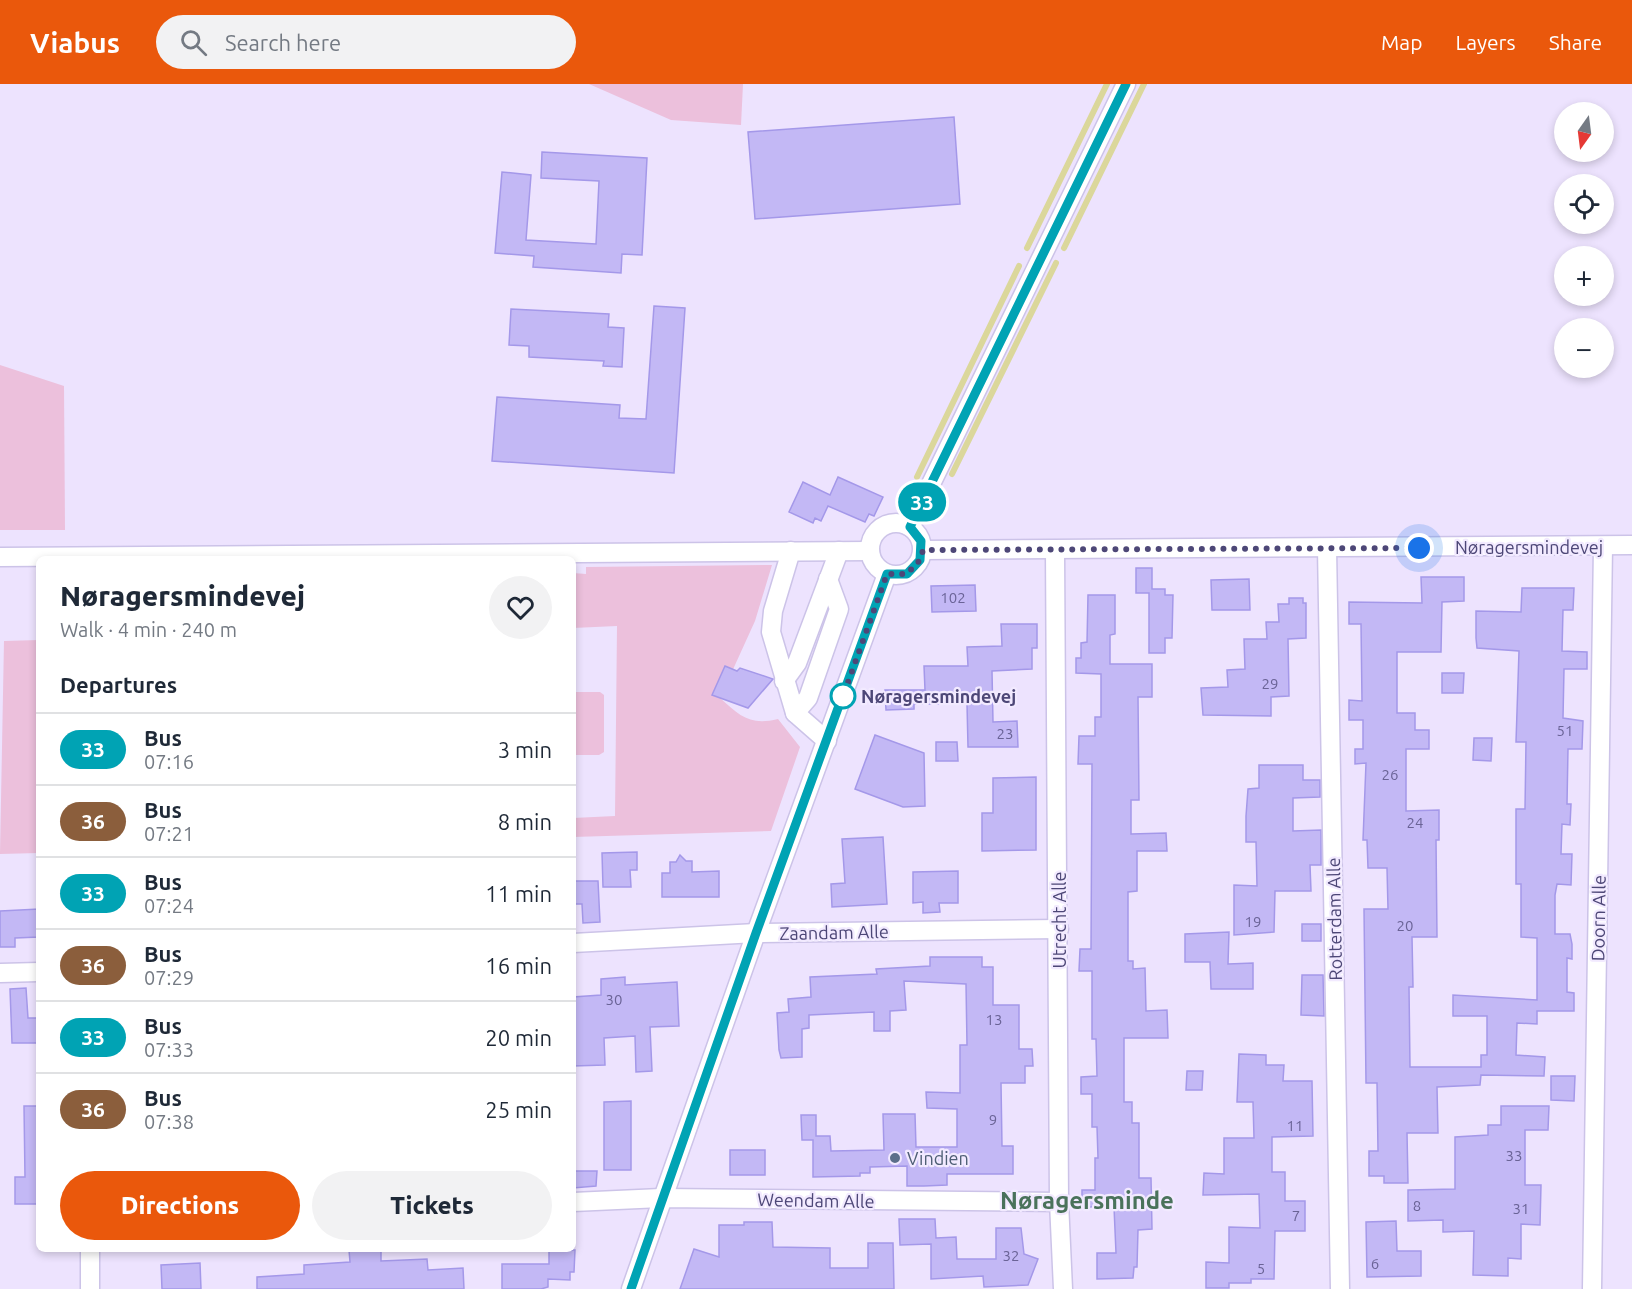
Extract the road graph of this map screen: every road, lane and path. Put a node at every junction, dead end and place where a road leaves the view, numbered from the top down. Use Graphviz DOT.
graph roads {
  1 [pos="1126,84"];
  2 [pos="910,527"];
  3 [pos="1603,546"];
  4 [pos="1632,546"];
  5 [pos="1327,548"];
  6 [pos="870,550"];
  7 [pos="923,550"];
  8 [pos="1055,550"];
  9 [pos="791,551"];
  10 [pos="839,551"];
  11 [pos="525,556"];
  12 [pos="0,557"];
  13 [pos="36,557"];
  14 [pos="887,574"];
  15 [pos="828,579"];
  16 [pos="784,681"];
  17 [pos="795,713"];
  18 [pos="827,741"];
  19 [pos="1059,930"];
  20 [pos="756,933"];
  21 [pos="576,943"];
  22 [pos="36,972"];
  23 [pos="0,973"];
  24 [pos="661,1198"];
  25 [pos="576,1202"];
  26 [pos="1059,1202"];
  27 [pos="90,1252"];
  28 [pos="90,1289"];
  29 [pos="631,1289"];
  30 [pos="1063,1289"];
  31 [pos="1340,1289"];
  32 [pos="1592,1289"];
  1 -- 2 [label="street"];
  2 -- 6 [label="street"];
  2 -- 7 [label="street"];
  3 -- 4 [label="street, Nøragersmindevej"];
  3 -- 5 [label="street, Nøragersmindevej"];
  3 -- 32 [label="street, Doorn Alle"];
  5 -- 8 [label="street, Nøragersmindevej"];
  5 -- 31 [label="street, Rotterdam Alle"];
  6 -- 10 [label="street"];
  6 -- 14 [label="street"];
  7 -- 8 [label="street, Nøragersmindevej"];
  7 -- 14 [label="street"];
  8 -- 19 [label="street, Utrecht Alle"];
  9 -- 10 [label="street"];
  9 -- 11 [label="street"];
  9 -- 16 [label="street"];
  10 -- 15 [label="street"];
  12 -- 13 [label="street"];
  14 -- 18 [label="street"];
  15 -- 16 [label="street"];
  15 -- 17 [label="street"];
  16 -- 17 [label="street"];
  17 -- 18 [label="street"];
  18 -- 20 [label="street"];
  19 -- 20 [label="street, Zaandam Alle"];
  19 -- 26 [label="street, Utrecht Alle"];
  20 -- 21 [label="street, Zaandam Alle"];
  20 -- 24 [label="street"];
  22 -- 23 [label="street"];
  24 -- 25 [label="street, Weendam Alle"];
  24 -- 26 [label="street, Weendam Alle"];
  24 -- 29 [label="street"];
  26 -- 30 [label="street, Utrecht Alle"];
  27 -- 28 [label="street"];
}
